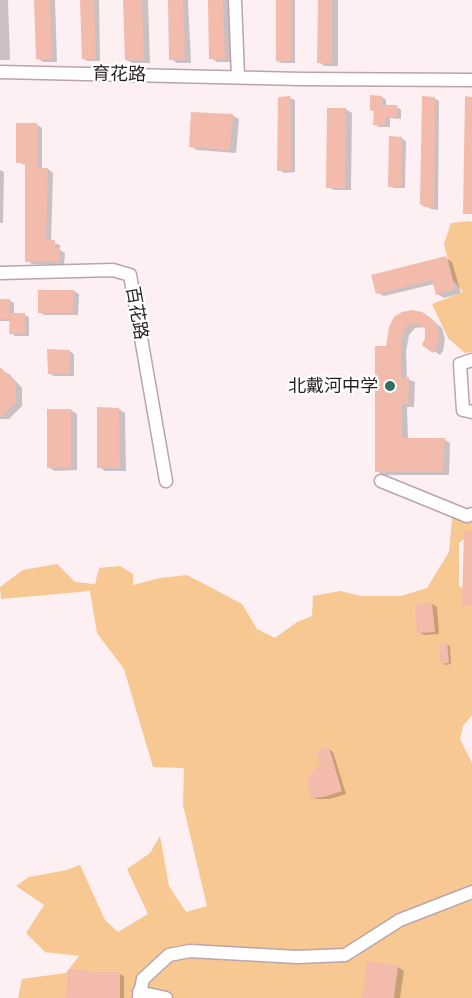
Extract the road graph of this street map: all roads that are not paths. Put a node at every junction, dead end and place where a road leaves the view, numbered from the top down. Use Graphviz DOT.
graph roads {
  1 [pos="235,0"];
  2 [pos="0,72"];
  3 [pos="238,76"];
  4 [pos="472,80"];
  5 [pos="0,273"];
  6 [pos="472,360"];
  7 [pos="472,412"];
  8 [pos="166,481"];
  9 [pos="381,481"];
  10 [pos="472,514"];
  11 [pos="472,892"];
  12 [pos="139,995"];
  13 [pos="166,998"];
  1 -- 3 [label="street"];
  2 -- 3 [label="street, 育花路"];
  3 -- 4 [label="street, 育花路"];
  5 -- 8 [label="street, 百花路"];
  6 -- 7 [label="street"];
  9 -- 10 [label="street"];
  11 -- 12 [label="street"];
  12 -- 13 [label="street"];
}
